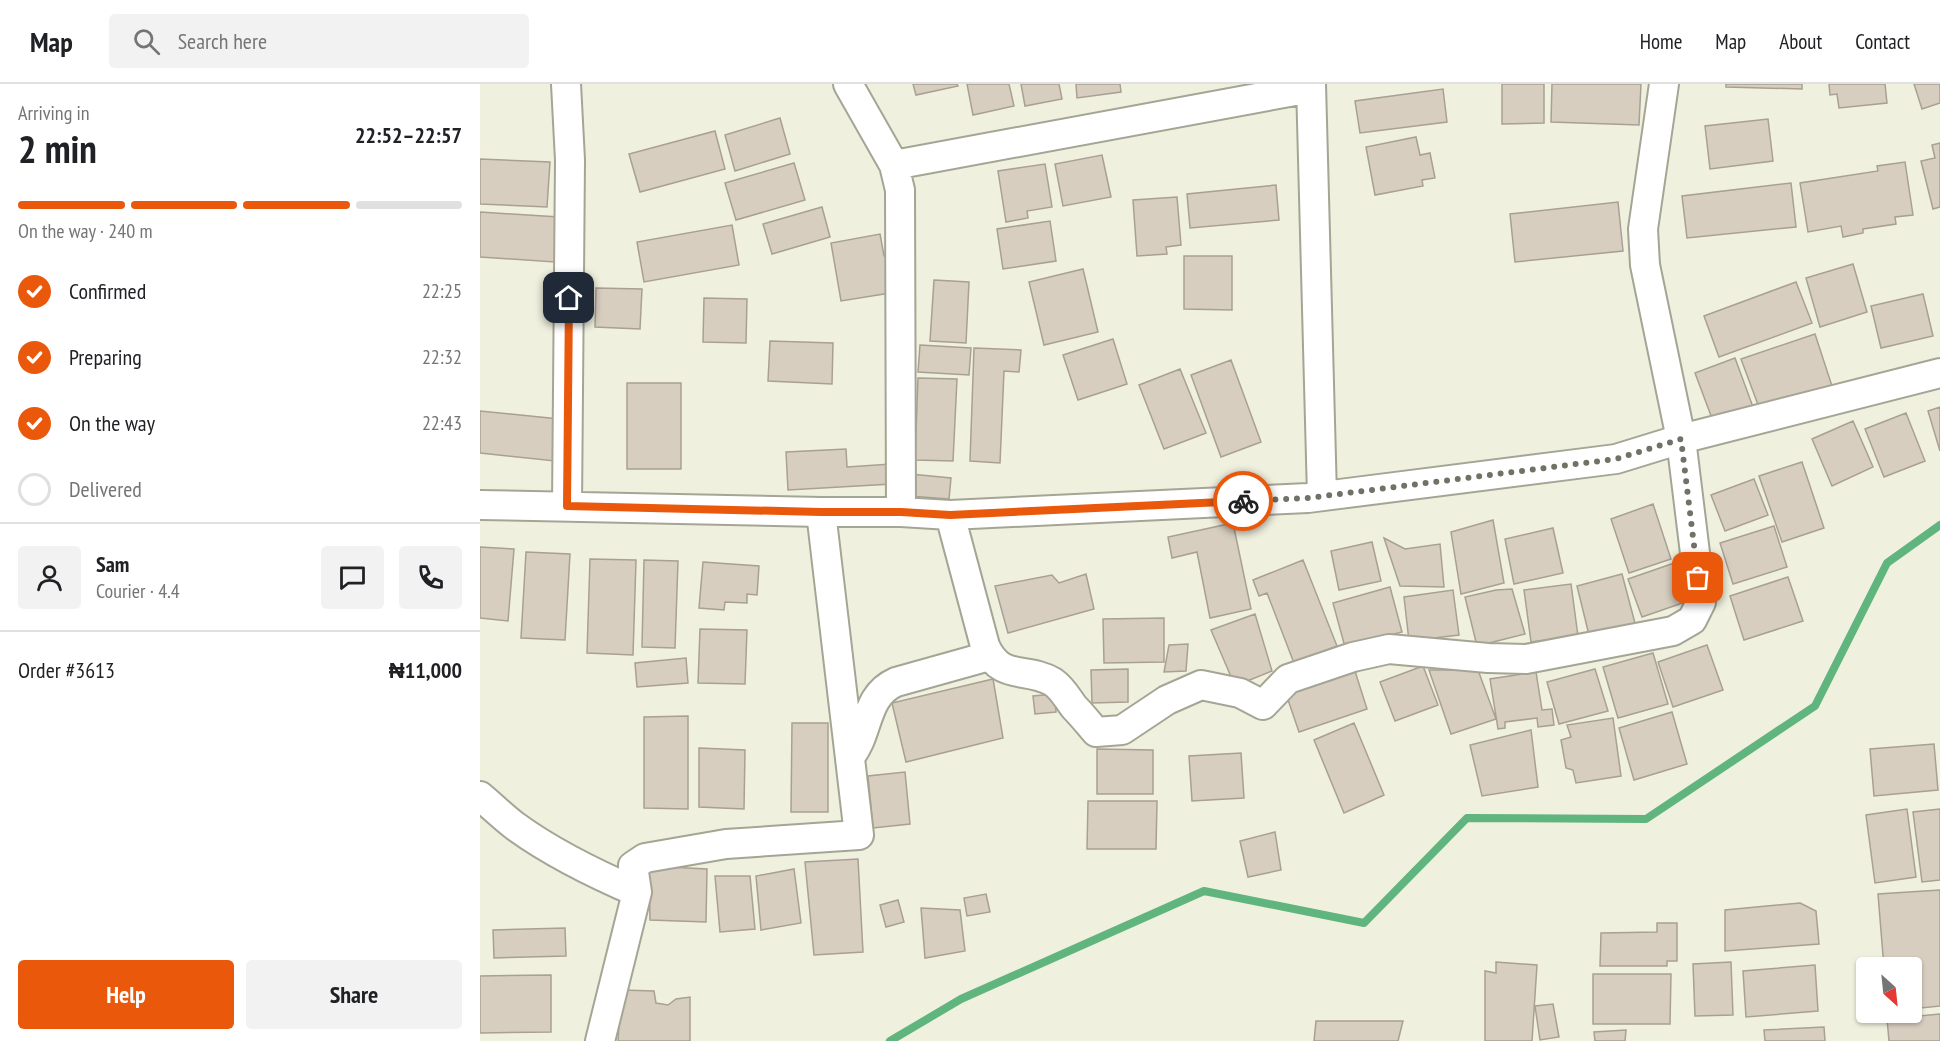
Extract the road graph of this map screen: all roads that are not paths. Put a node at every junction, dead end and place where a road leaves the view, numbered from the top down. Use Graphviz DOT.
graph roads {
  1 [pos="566,84"];
  2 [pos="848,84"];
  3 [pos="1664,84"];
  4 [pos="1311,86"];
  5 [pos="894,165"];
  6 [pos="1940,373"];
  7 [pos="1681,439"];
  8 [pos="1322,496"];
  9 [pos="480,505"];
  10 [pos="567,506"];
  11 [pos="821,512"];
  12 [pos="901,512"];
  13 [pos="950,515"];
  14 [pos="989,656"];
  15 [pos="850,757"];
  16 [pos="480,796"];
  17 [pos="637,892"];
  18 [pos="600,1041"];
  1 -- 10 [label="street"];
  2 -- 5 [label="street"];
  3 -- 7 [label="street"];
  4 -- 5 [label="street"];
  4 -- 8 [label="street"];
  5 -- 12 [label="street"];
  6 -- 7 [label="street"];
  7 -- 8 [label="street"];
  7 -- 14 [label="street"];
  8 -- 13 [label="street"];
  9 -- 10 [label="street"];
  10 -- 11 [label="street"];
  11 -- 12 [label="street"];
  11 -- 15 [label="street"];
  12 -- 13 [label="street"];
  13 -- 14 [label="street"];
  14 -- 15 [label="street"];
  15 -- 17 [label="street"];
  16 -- 17 [label="street"];
  17 -- 18 [label="street"];
}
